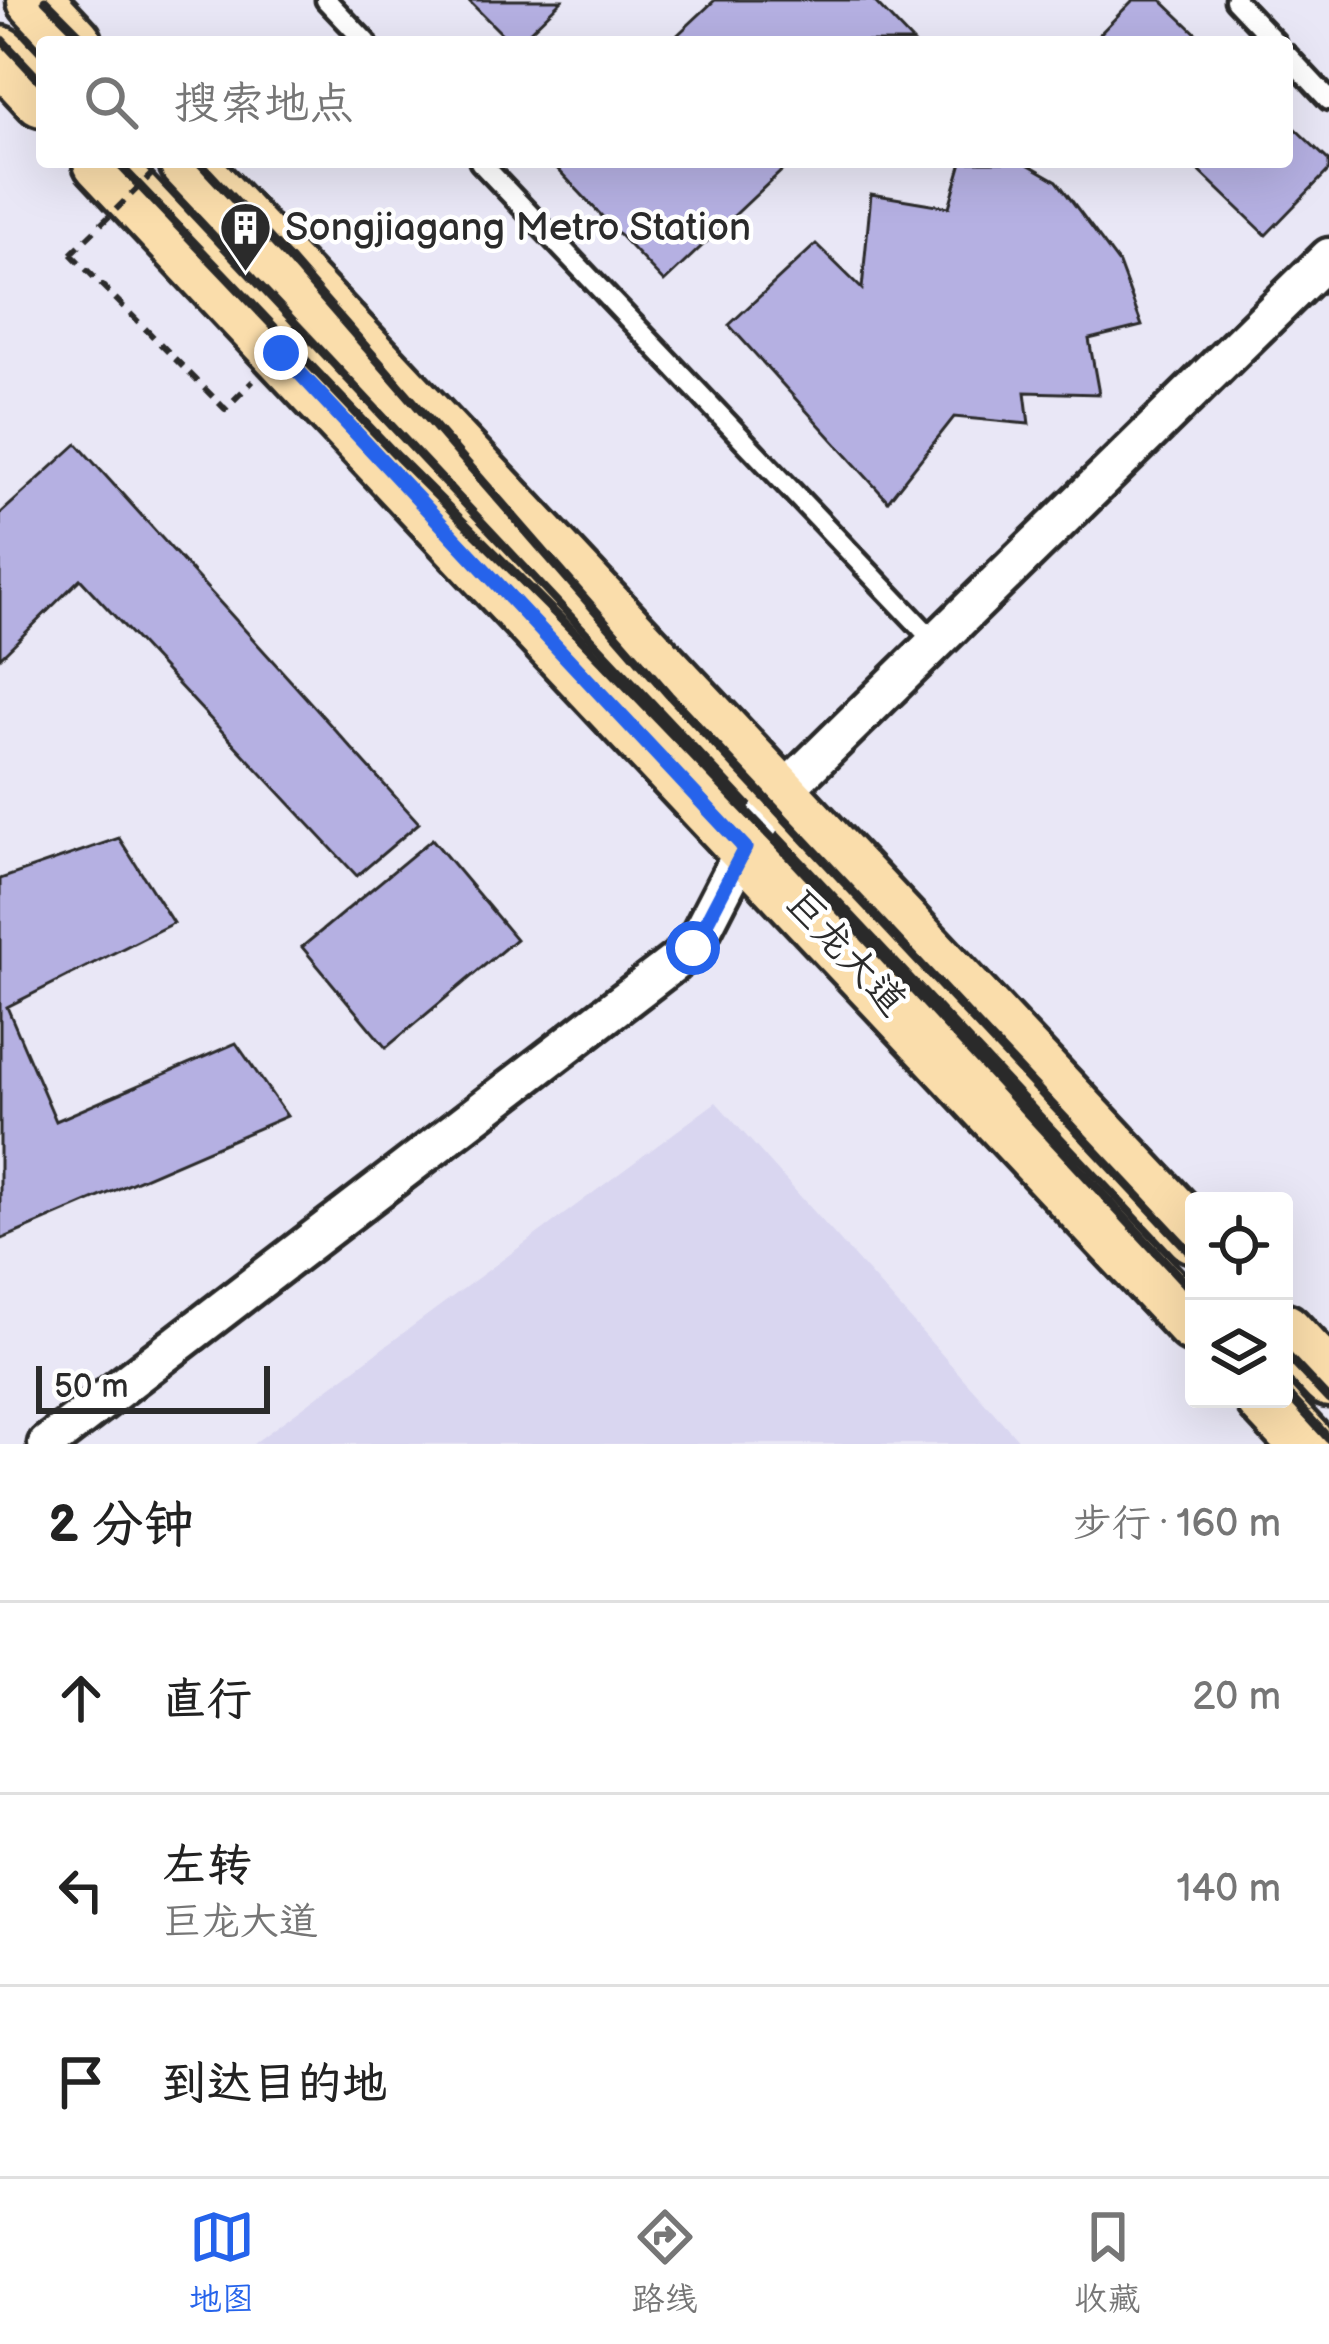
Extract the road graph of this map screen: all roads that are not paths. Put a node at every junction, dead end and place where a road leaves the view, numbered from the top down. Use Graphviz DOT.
graph roads {
  1 [pos="34,0"];
  2 [pos="326,0"];
  3 [pos="1235,0"];
  4 [pos="68,36"];
  5 [pos="360,36"];
  6 [pos="1268,36"];
  7 [pos="0,54"];
  8 [pos="1293,61"];
  9 [pos="36,93"];
  10 [pos="1329,100"];
  11 [pos="107,168"];
  12 [pos="193,168"];
  13 [pos="486,168"];
  14 [pos="1329,257"];
  15 [pos="935,643"];
  16 [pos="780,795"];
  17 [pos="745,848"];
  18 [pos="1185,1225"];
  19 [pos="1185,1315"];
  20 [pos="1293,1340"];
  21 [pos="1329,1378"];
  22 [pos="1272,1408"];
  23 [pos="47,1444"];
  24 [pos="1306,1444"];
  1 -- 4 [label="main road"];
  2 -- 5 [label="lane"];
  3 -- 6 [label="lane"];
  7 -- 9 [label="main road"];
  8 -- 10 [label="lane"];
  11 -- 17 [label="main road, 巨龙大道"];
  12 -- 16 [label="main road, 巨龙大道"];
  13 -- 15 [label="lane"];
  14 -- 15 [label="street"];
  15 -- 16 [label="street"];
  16 -- 17 [label="street"];
  16 -- 18 [label="main road, 巨龙大道"];
  17 -- 19 [label="main road, 巨龙大道"];
  17 -- 23 [label="street"];
  20 -- 21 [label="main road"];
  22 -- 24 [label="main road"];
}
